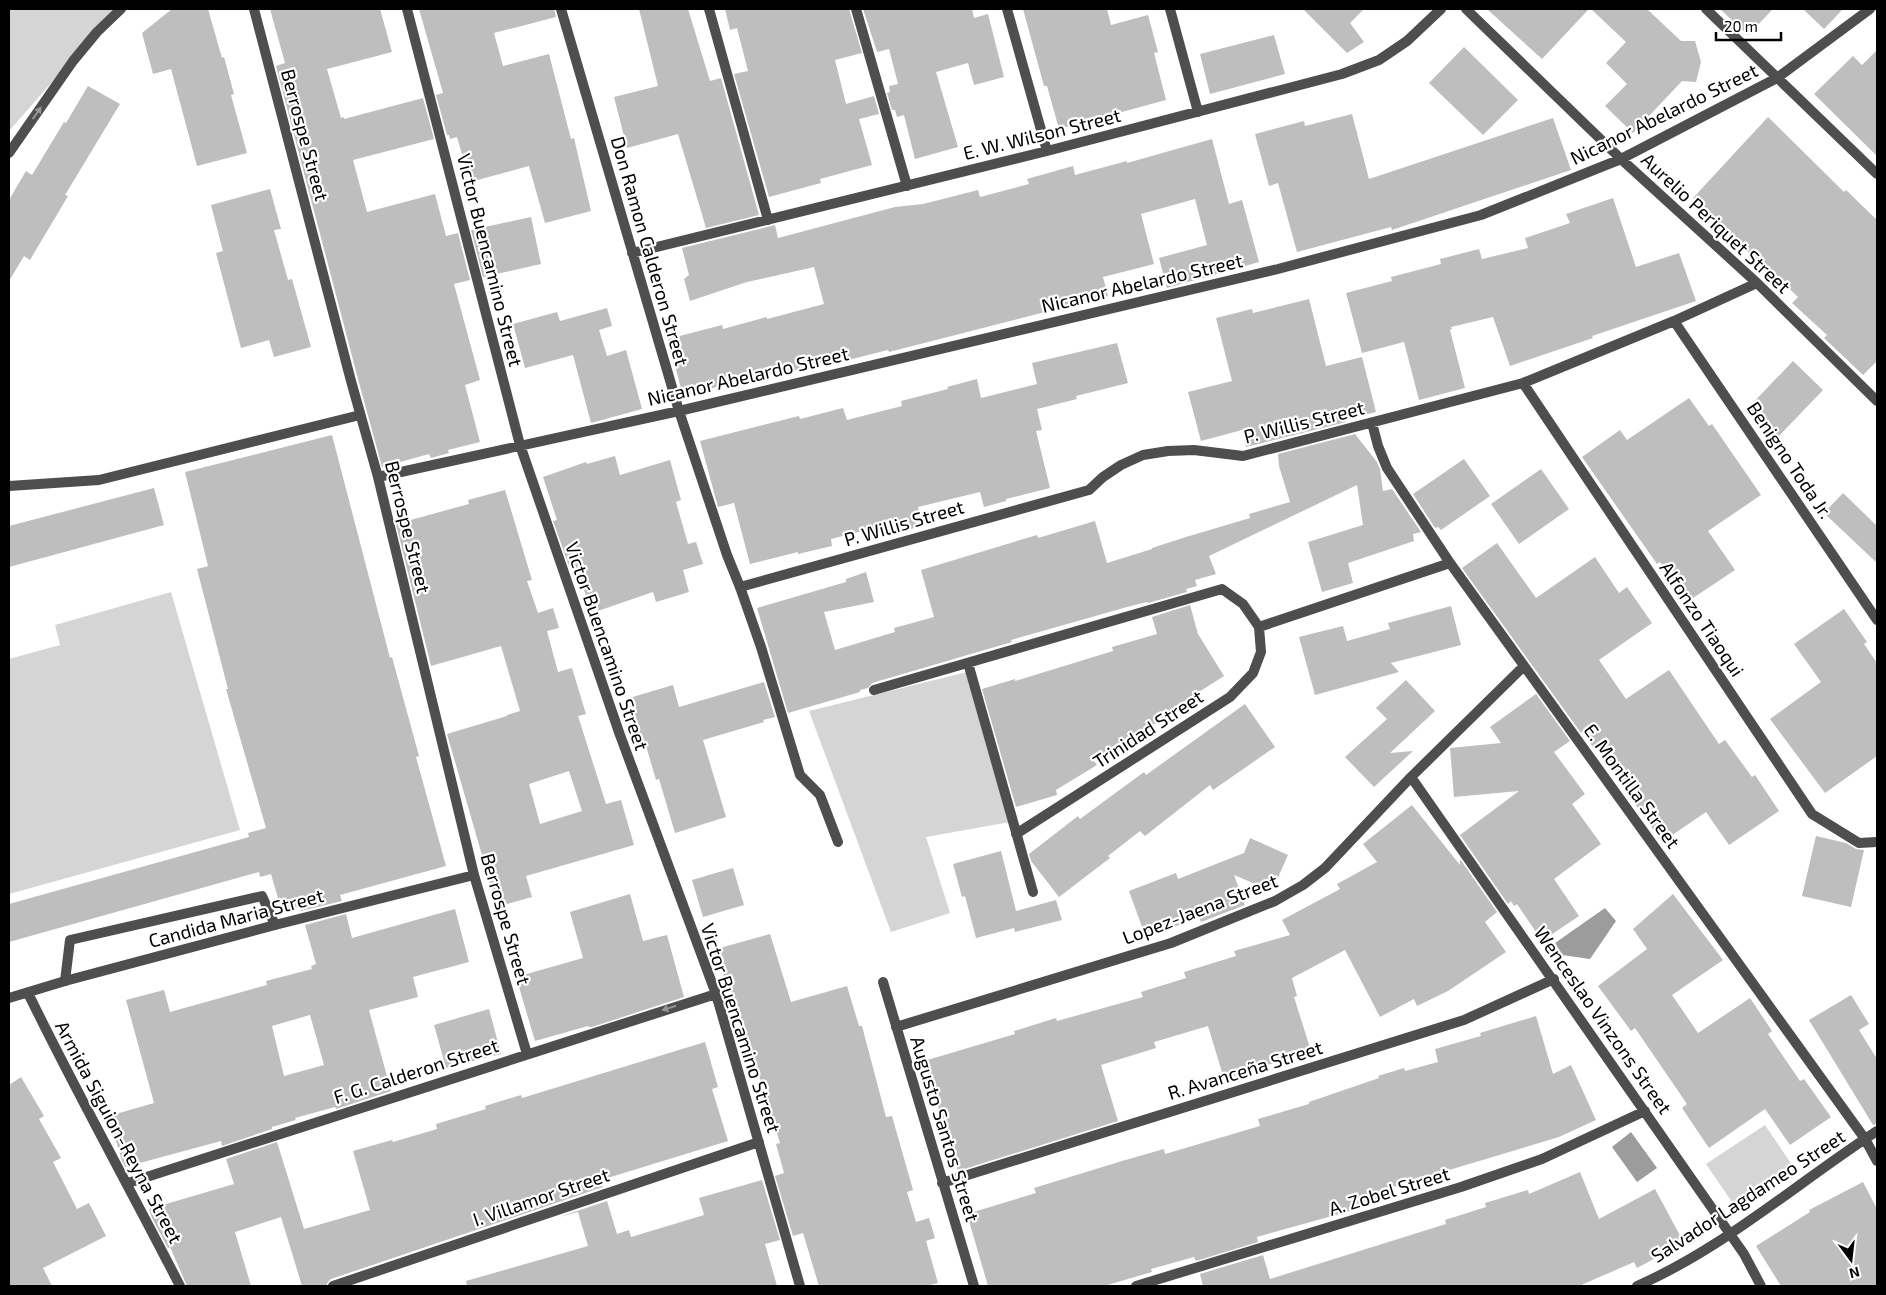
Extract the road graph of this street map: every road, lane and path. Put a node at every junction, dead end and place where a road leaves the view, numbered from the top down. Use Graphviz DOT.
graph roads {
  1 [pos="121,9"];
  2 [pos="254,9"];
  3 [pos="407,9"];
  4 [pos="562,9"];
  5 [pos="710,9"];
  6 [pos="856,9"];
  7 [pos="1006,9"];
  8 [pos="1170,9"];
  9 [pos="1441,9"];
  10 [pos="1466,9"];
  11 [pos="1706,9"];
  12 [pos="1870,9"];
  13 [pos="1777,78"];
  14 [pos="1198,112"];
  15 [pos="1047,151"];
  16 [pos="9,153"];
  17 [pos="1621,159"];
  18 [pos="1877,174"];
  19 [pos="907,186"];
  20 [pos="768,220"];
  21 [pos="632,253"];
  22 [pos="1757,283"];
  23 [pos="1674,321"];
  24 [pos="1523,383"];
  25 [pos="1877,401"];
  26 [pos="679,411"];
  27 [pos="360,415"];
  28 [pos="1372,423"];
  29 [pos="520,445"];
  30 [pos="378,477"];
  31 [pos="9,486"];
  32 [pos="1450,563"];
  33 [pos="740,587"];
  34 [pos="1877,620"];
  35 [pos="1259,627"];
  36 [pos="968,663"];
  37 [pos="1524,666"];
  38 [pos="874,690"];
  39 [pos="1411,777"];
  40 [pos="1016,834"];
  41 [pos="838,842"];
  42 [pos="1877,842"];
  43 [pos="474,875"];
  44 [pos="1033,892"];
  45 [pos="275,925"];
  46 [pos="1554,979"];
  47 [pos="65,981"];
  48 [pos="883,982"];
  49 [pos="28,993"];
  50 [pos="716,994"];
  51 [pos="9,998"];
  52 [pos="896,1027"];
  53 [pos="527,1054"];
  54 [pos="1645,1111"];
  55 [pos="1877,1132"];
  56 [pos="1865,1139"];
  57 [pos="759,1142"];
  58 [pos="1877,1161"];
  59 [pos="942,1183"];
  60 [pos="128,1184"];
  61 [pos="1730,1234"];
  62 [pos="1154,1283"];
  63 [pos="180,1286"];
  64 [pos="333,1286"];
  65 [pos="800,1286"];
  66 [pos="974,1286"];
  67 [pos="1136,1286"];
  68 [pos="1637,1286"];
  69 [pos="1761,1286"];
  16 -- 1 [label="street, one-way"];
  2 -- 27 [label="street, Berrospe Street"];
  3 -- 29 [label="street, Victor Buencamino Street"];
  4 -- 21 [label="street, Don Ramon Calderon Street"];
  5 -- 20 [label="street"];
  6 -- 19 [label="street"];
  7 -- 15 [label="street"];
  8 -- 14 [label="street"];
  9 -- 14 [label="street, E. W. Wilson Street"];
  10 -- 17 [label="street, Aurelio Periquet Street"];
  11 -- 13 [label="street"];
  12 -- 13 [label="street, Nicanor Abelardo Street"];
  13 -- 17 [label="street, Nicanor Abelardo Street"];
  13 -- 18 [label="street"];
  14 -- 15 [label="street, E. W. Wilson Street"];
  15 -- 19 [label="street, E. W. Wilson Street"];
  17 -- 22 [label="street, Aurelio Periquet Street"];
  17 -- 26 [label="street, Nicanor Abelardo Street"];
  19 -- 20 [label="street, E. W. Wilson Street"];
  20 -- 21 [label="street, E. W. Wilson Street"];
  21 -- 26 [label="street, Don Ramon Calderon Street"];
  22 -- 23 [label="street, P. Willis Street"];
  22 -- 25 [label="street, Aurelio Periquet Street"];
  23 -- 24 [label="street, P. Willis Street"];
  23 -- 34 [label="street, Benigno Toda Jr."];
  24 -- 28 [label="street, P. Willis Street"];
  24 -- 42 [label="street, Alfonzo Tiaoqui"];
  26 -- 29 [label="street, Nicanor Abelardo Street"];
  26 -- 33 [label="street, Don Ramon Calderon Street"];
  27 -- 30 [label="street, Berrospe Street"];
  27 -- 31 [label="street"];
  28 -- 32 [label="street, E. Montilla Street"];
  28 -- 33 [label="street, P. Willis Street"];
  29 -- 30 [label="street, Nicanor Abelardo Street"];
  29 -- 50 [label="street, Victor Buencamino Street"];
  30 -- 43 [label="street, Berrospe Street"];
  32 -- 35 [label="street"];
  32 -- 37 [label="street, E. Montilla Street"];
  33 -- 41 [label="street, Don Ramon Calderon Street"];
  35 -- 36 [label="street, Trinidad Street"];
  35 -- 40 [label="street, Trinidad Street"];
  36 -- 38 [label="street, Trinidad Street"];
  36 -- 40 [label="street"];
  37 -- 39 [label="street, Lopez-Jaena Street"];
  37 -- 56 [label="street, E. Montilla Street"];
  39 -- 46 [label="street, Wenceslao Vinzons Street"];
  39 -- 52 [label="street, Lopez-Jaena Street"];
  40 -- 44 [label="street"];
  43 -- 45 [label="street, Candida Maria Street"];
  43 -- 53 [label="street, Berrospe Street"];
  45 -- 47 [label="street, Candida Maria Street"];
  45 -- 47 [label="street"];
  46 -- 54 [label="street, Wenceslao Vinzons Street"];
  46 -- 59 [label="street, R. Avanceña Street"];
  47 -- 49 [label="street, Candida Maria Street"];
  48 -- 52 [label="street, Augusto Santos Street"];
  49 -- 51 [label="street, Candida Maria Street"];
  49 -- 60 [label="street, Armida Siguion-Reyna Street"];
  50 -- 53 [label="street, F. G. Calderon Street, one-way"];
  50 -- 57 [label="street, Victor Buencamino Street"];
  52 -- 59 [label="street, Augusto Santos Street"];
  53 -- 60 [label="street, F. G. Calderon Street"];
  54 -- 61 [label="street, Wenceslao Vinzons Street"];
  54 -- 62 [label="street, A. Zobel Street"];
  55 -- 56 [label="street, Salvador Lagdameo Street"];
  56 -- 58 [label="street, E. Montilla Street"];
  56 -- 61 [label="street, Salvador Lagdameo Street"];
  57 -- 64 [label="street, I. Villamor Street"];
  57 -- 65 [label="street, Victor Buencamino Street"];
  59 -- 66 [label="street, Augusto Santos Street"];
  60 -- 63 [label="street, Armida Siguion-Reyna Street"];
  61 -- 68 [label="street, Salvador Lagdameo Street"];
  61 -- 69 [label="street, Wenceslao Vinzons Street"];
  62 -- 67 [label="street, A. Zobel Street"];
}
